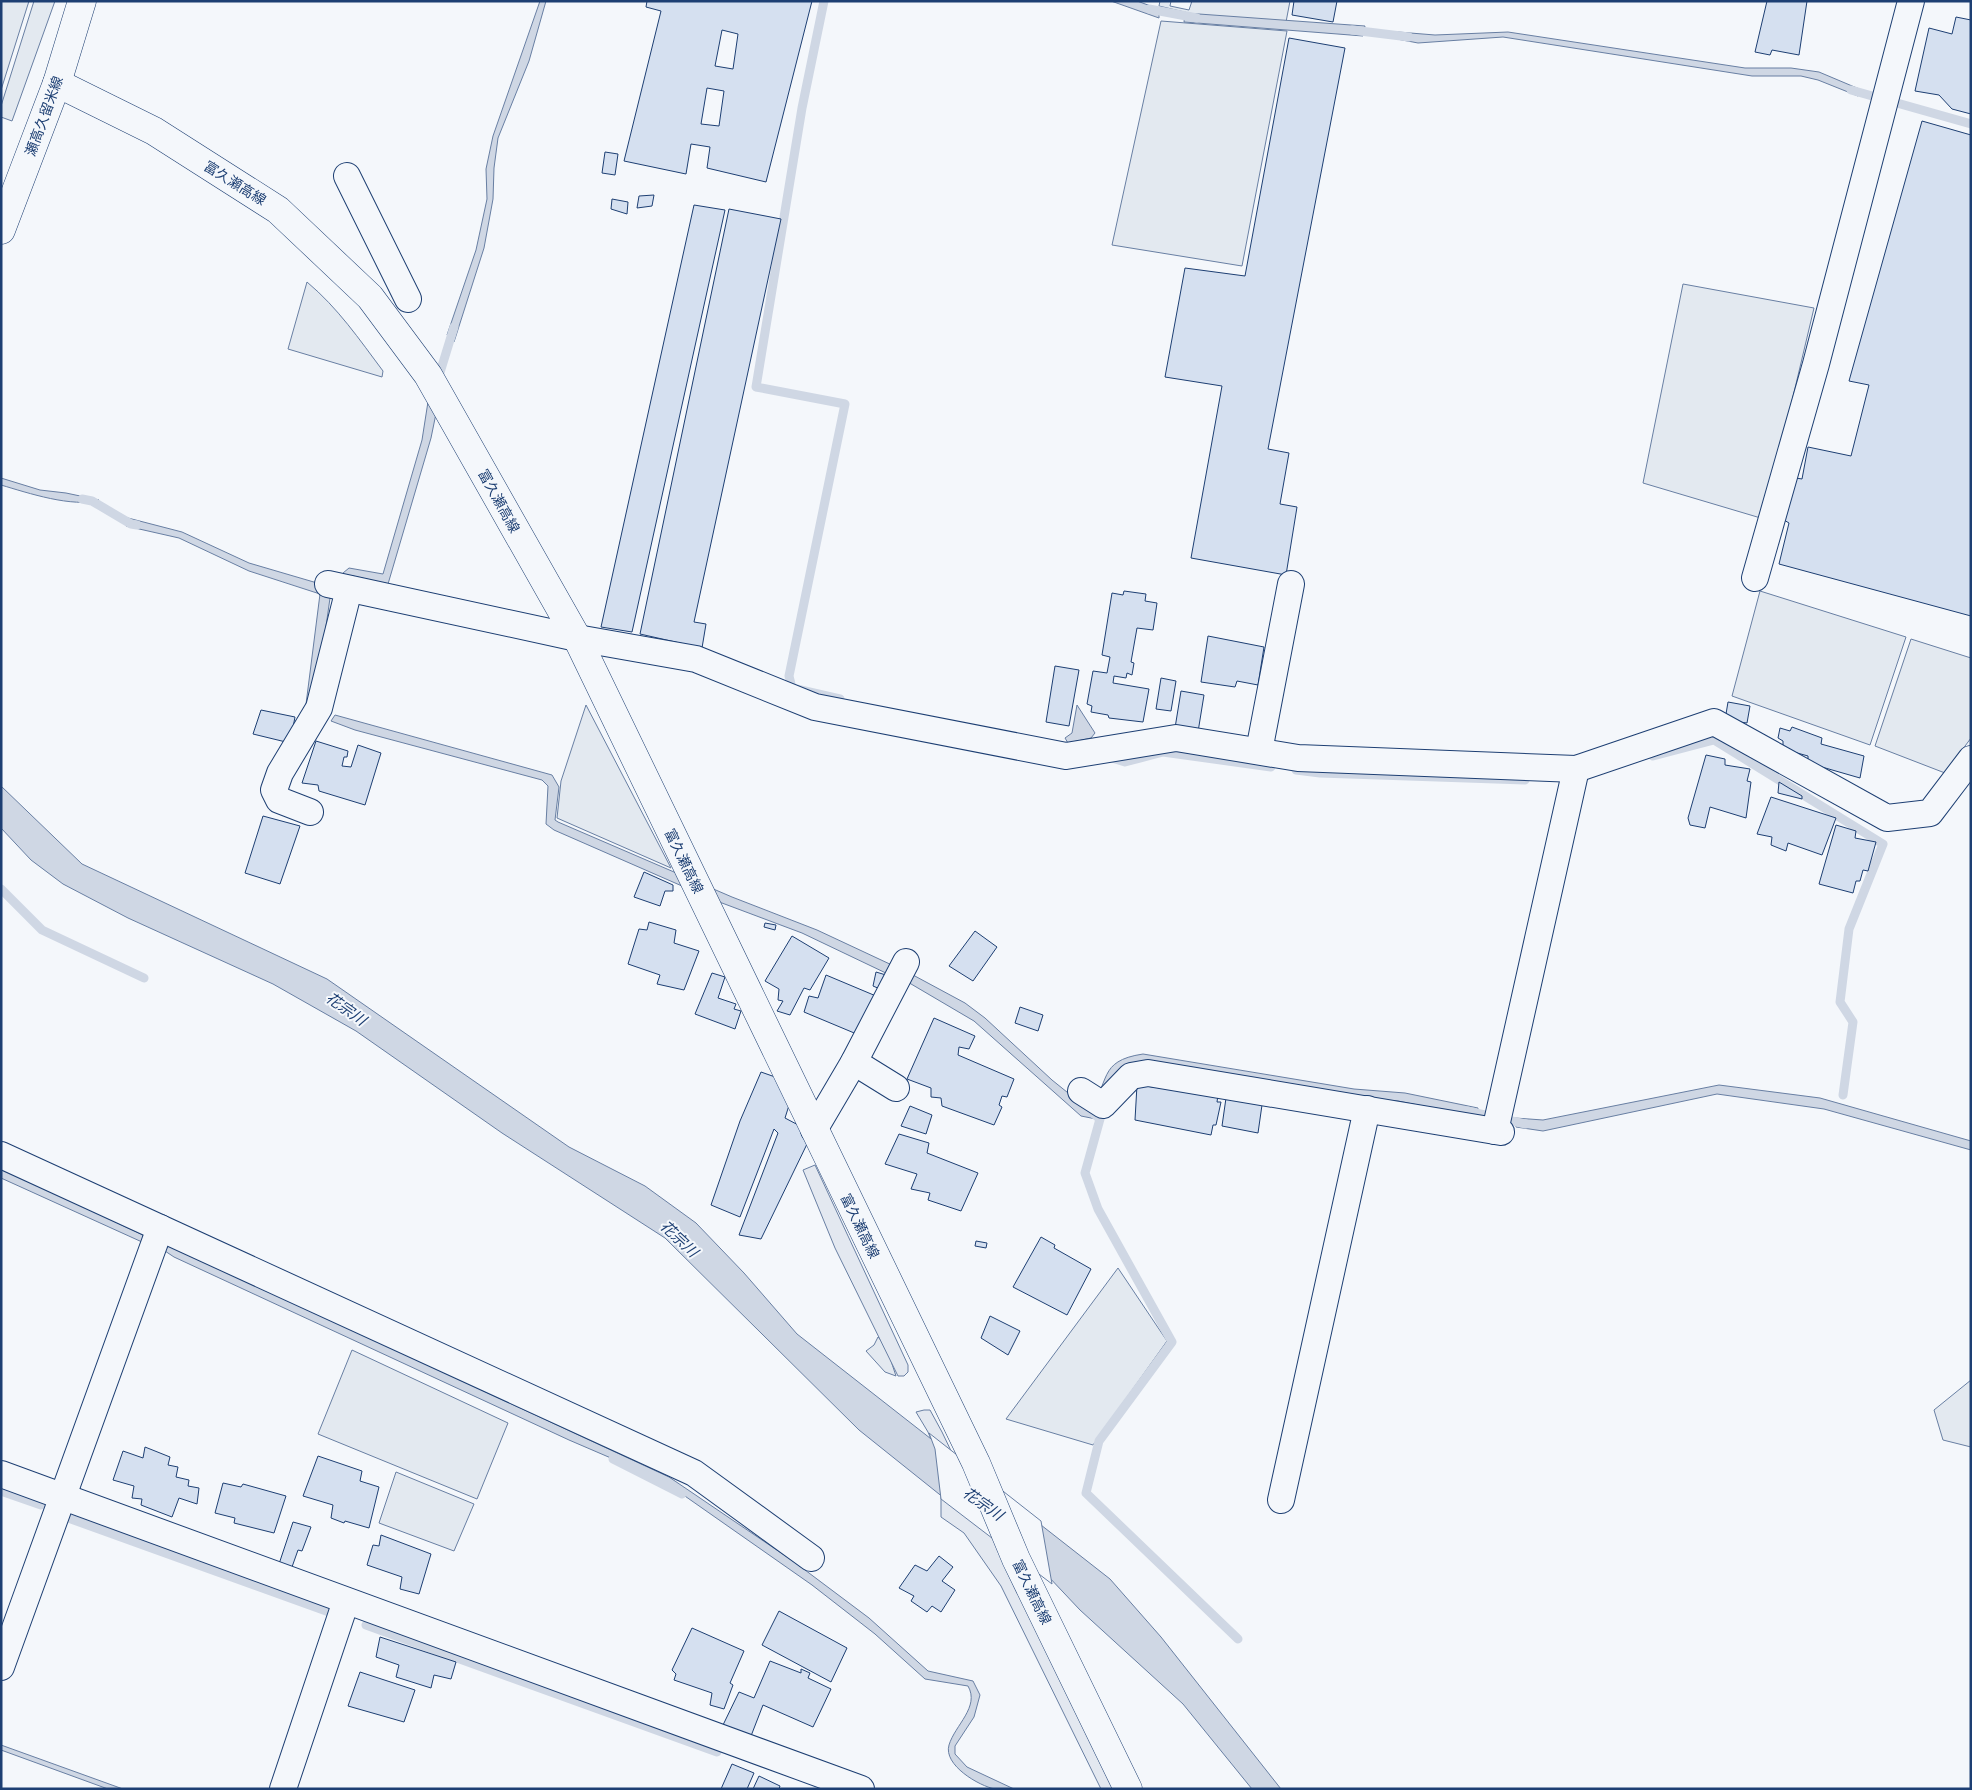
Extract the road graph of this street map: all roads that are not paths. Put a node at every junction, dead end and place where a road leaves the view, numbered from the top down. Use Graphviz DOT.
graph roads {
  1 [pos="82,1"];
  2 [pos="1911,1"];
  3 [pos="57,83"];
  4 [pos="347,176"];
  5 [pos="1,230"];
  6 [pos="408,300"];
  7 [pos="1755,578"];
  8 [pos="1291,584"];
  9 [pos="577,638"];
  10 [pos="1259,751"];
  11 [pos="1971,759"];
  12 [pos="1576,769"];
  13 [pos="310,812"];
  14 [pos="906,962"];
  15 [pos="854,1062"];
  16 [pos="896,1088"];
  17 [pos="1081,1091"];
  18 [pos="1367,1110"];
  19 [pos="814,1130"];
  20 [pos="1,1155"];
  21 [pos="160,1228"];
  22 [pos="1,1474"];
  23 [pos="64,1498"];
  24 [pos="1281,1500"];
  25 [pos="811,1558"];
  26 [pos="346,1601"];
  27 [pos="1,1667"];
  28 [pos="282,1789"];
  29 [pos="861,1789"];
  30 [pos="1128,1789"];
  1 -- 3 [label="main road, 瀬高久留米線"];
  2 -- 7 [label="street"];
  3 -- 5 [label="main road, 瀬高久留米線"];
  3 -- 9 [label="main road, 富久瀬高線"];
  4 -- 6 [label="street"];
  8 -- 10 [label="street"];
  9 -- 10 [label="street"];
  9 -- 13 [label="street"];
  9 -- 19 [label="main road, 富久瀬高線"];
  10 -- 12 [label="street"];
  11 -- 12 [label="street"];
  12 -- 18 [label="street"];
  14 -- 15 [label="street"];
  15 -- 16 [label="street"];
  15 -- 19 [label="street"];
  17 -- 18 [label="street"];
  18 -- 24 [label="street"];
  19 -- 30 [label="main road, 富久瀬高線"];
  20 -- 21 [label="street"];
  21 -- 23 [label="street"];
  21 -- 25 [label="street"];
  22 -- 23 [label="street"];
  23 -- 26 [label="street"];
  23 -- 27 [label="street"];
  26 -- 28 [label="street"];
  26 -- 29 [label="street"];
}
